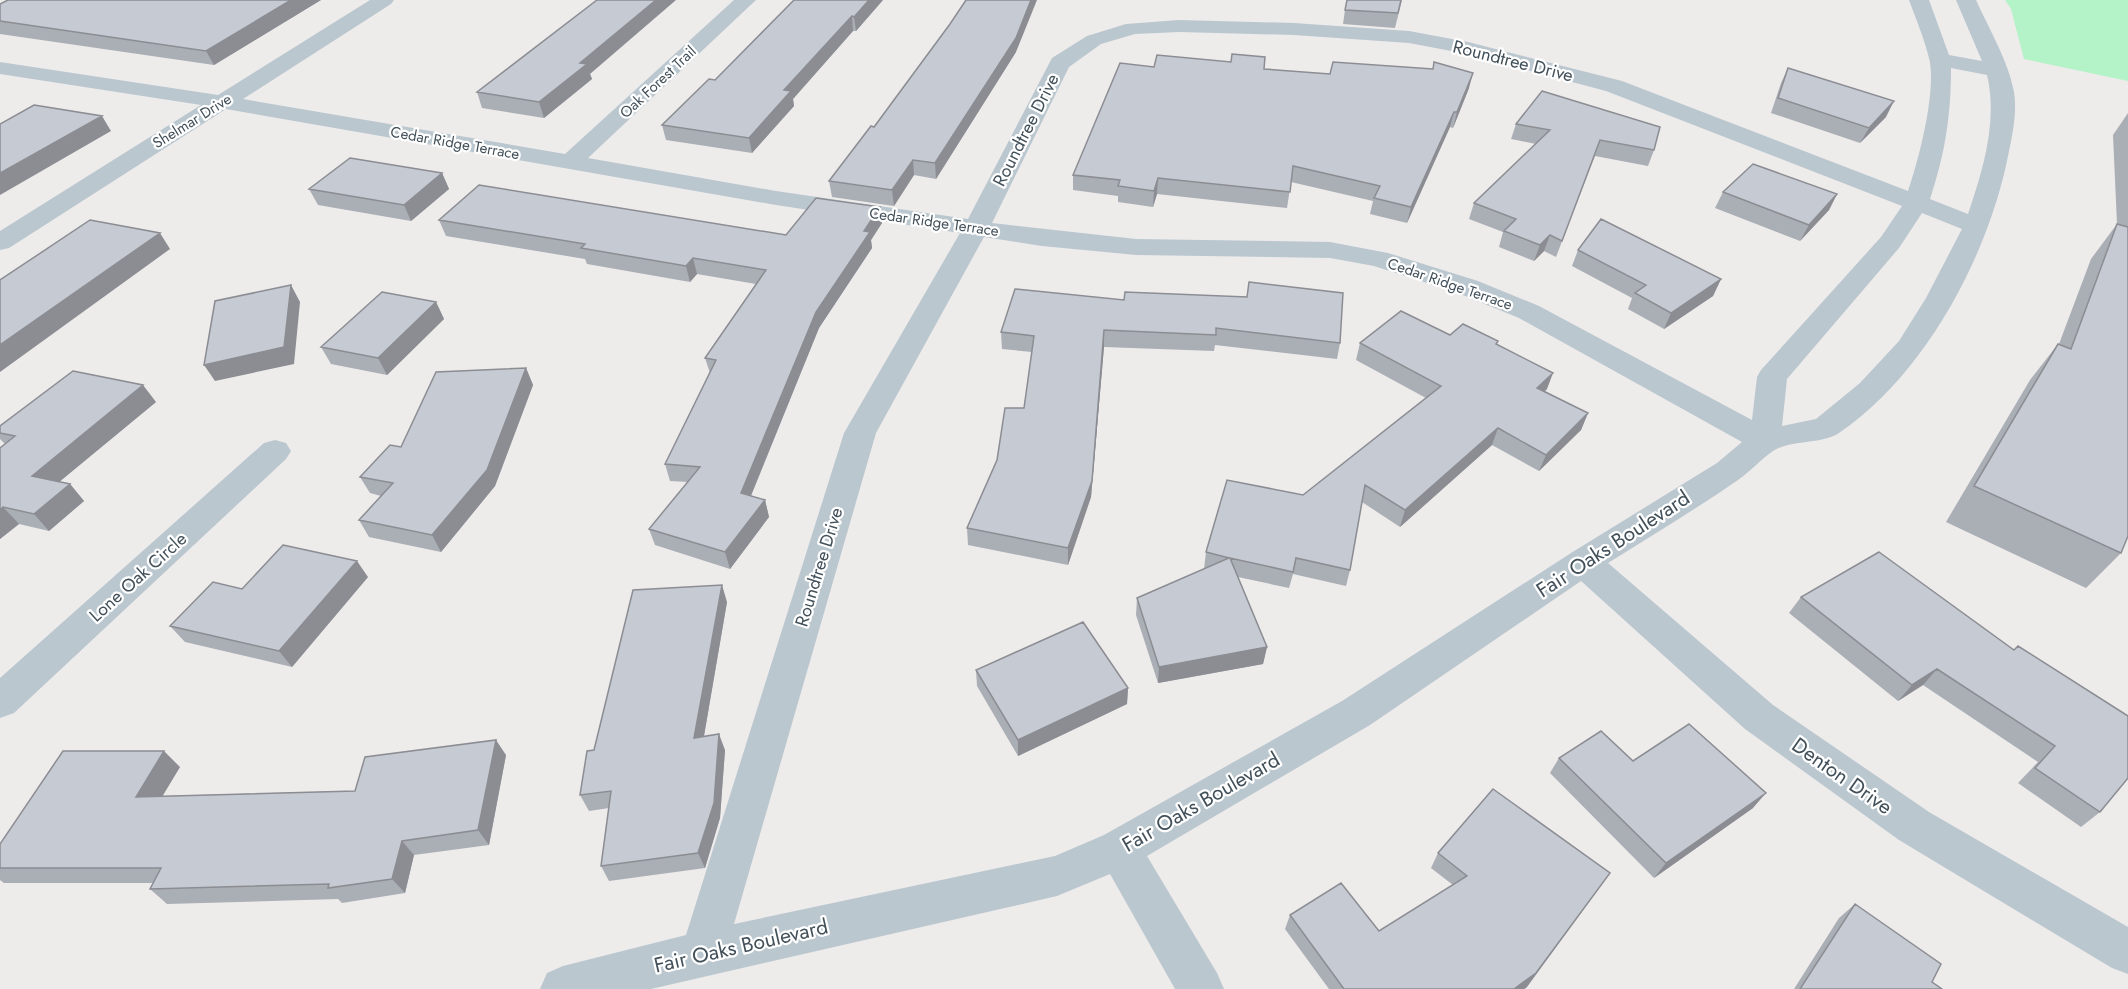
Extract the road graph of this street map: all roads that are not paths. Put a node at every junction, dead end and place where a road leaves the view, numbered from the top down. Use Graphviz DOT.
graph roads {
  1 [pos="384,0"];
  2 [pos="746,0"];
  3 [pos="1919,0"];
  4 [pos="1966,0"];
  5 [pos="1940,60"];
  6 [pos="0,68"];
  7 [pos="1997,70"];
  8 [pos="222,102"];
  9 [pos="569,163"];
  10 [pos="1916,203"];
  11 [pos="1977,226"];
  12 [pos="976,229"];
  13 [pos="0,242"];
  14 [pos="1765,441"];
  15 [pos="275,451"];
  16 [pos="1583,562"];
  17 [pos="0,702"];
  18 [pos="1119,849"];
  19 [pos="2128,952"];
  20 [pos="703,953"];
  21 [pos="563,989"];
  22 [pos="1201,989"];
  1 -- 8 [label="street, Shelmar Drive"];
  2 -- 9 [label="street, Oak Forest Trail"];
  3 -- 5 [label="street"];
  4 -- 7 [label="street, Fair Oaks Boulevard"];
  5 -- 7 [label="street"];
  5 -- 10 [label="street"];
  6 -- 8 [label="street, Cedar Ridge Terrace"];
  7 -- 11 [label="street, Fair Oaks Boulevard"];
  8 -- 9 [label="street, Cedar Ridge Terrace"];
  8 -- 13 [label="street, Shelmar Drive"];
  9 -- 12 [label="street, Cedar Ridge Terrace"];
  10 -- 11 [label="street, Roundtree Drive"];
  10 -- 12 [label="street, Roundtree Drive"];
  10 -- 14 [label="street"];
  11 -- 14 [label="street, Fair Oaks Boulevard"];
  12 -- 14 [label="street, Cedar Ridge Terrace"];
  12 -- 20 [label="street, Roundtree Drive"];
  14 -- 16 [label="street, Fair Oaks Boulevard"];
  15 -- 17 [label="street, Lone Oak Circle"];
  16 -- 18 [label="street, Fair Oaks Boulevard"];
  16 -- 19 [label="street, Denton Drive"];
  18 -- 20 [label="street, Fair Oaks Boulevard"];
  18 -- 22 [label="street"];
  20 -- 21 [label="street, Fair Oaks Boulevard"];
}
